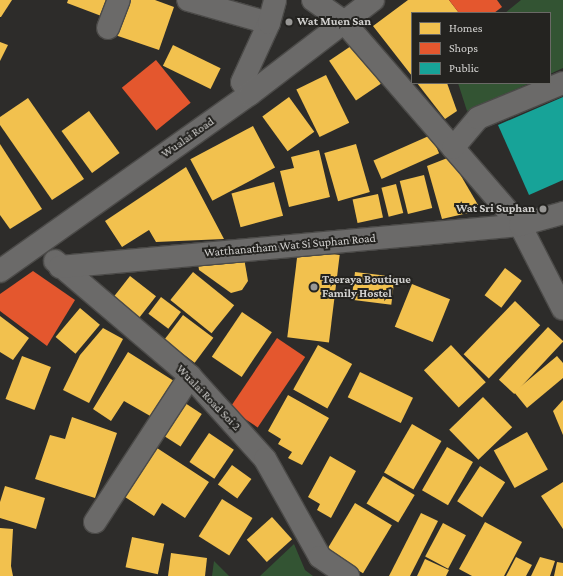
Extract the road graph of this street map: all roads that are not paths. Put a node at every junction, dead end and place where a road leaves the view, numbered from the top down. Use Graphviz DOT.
graph roads {
  1 [pos="118,0"];
  2 [pos="188,0"];
  3 [pos="275,0"];
  4 [pos="313,0"];
  5 [pos="373,0"];
  6 [pos="344,22"];
  7 [pos="269,23"];
  8 [pos="108,28"];
  9 [pos="563,83"];
  10 [pos="250,94"];
  11 [pos="453,148"];
  12 [pos="563,213"];
  13 [pos="520,225"];
  14 [pos="39,244"];
  15 [pos="60,267"];
  16 [pos="0,271"];
  17 [pos="563,309"];
  18 [pos="190,376"];
  19 [pos="95,522"];
  20 [pos="348,576"];
  1 -- 8 [label="street"];
  2 -- 7 [label="street"];
  3 -- 7 [label="street"];
  4 -- 6 [label="street"];
  5 -- 6 [label="street, Wualai Road"];
  6 -- 10 [label="street, Wualai Road"];
  6 -- 11 [label="street"];
  7 -- 10 [label="street"];
  9 -- 11 [label="street"];
  10 -- 14 [label="street, Wualai Road"];
  11 -- 13 [label="street"];
  12 -- 13 [label="street, Watthanatham Wat Si Suphan Road"];
  13 -- 15 [label="street, Watthanatham Wat Si Suphan Road"];
  13 -- 17 [label="street"];
  14 -- 15 [label="street, Wualai Road Soi 2"];
  14 -- 16 [label="street, Wualai Road"];
  15 -- 18 [label="street, Wualai Road Soi 2"];
  18 -- 19 [label="street"];
  18 -- 20 [label="street, Wualai Road Soi 2"];
}
